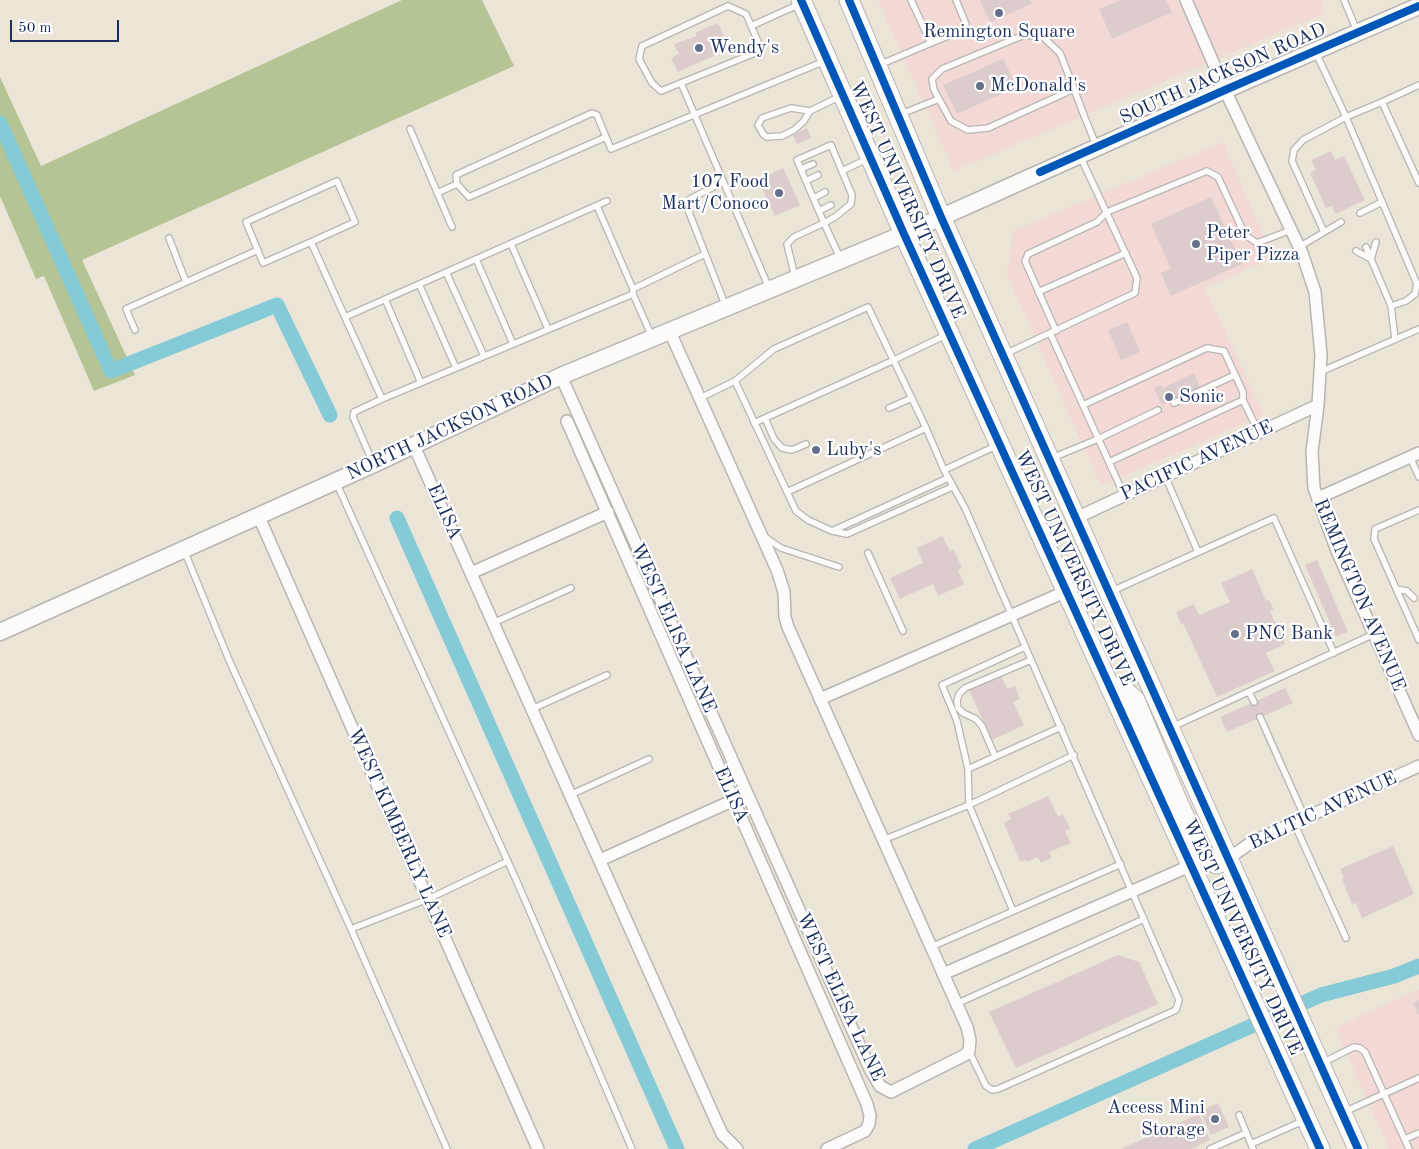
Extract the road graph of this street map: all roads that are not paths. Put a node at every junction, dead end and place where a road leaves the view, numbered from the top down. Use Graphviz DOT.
graph roads {
  1 [pos="850,0"];
  2 [pos="911,0"];
  3 [pos="956,0"];
  4 [pos="1186,0"];
  5 [pos="1344,0"];
  6 [pos="802,2"];
  7 [pos="1419,6"];
  8 [pos="751,26"];
  9 [pos="1358,32"];
  10 [pos="930,43"];
  11 [pos="1315,51"];
  12 [pos="827,60"];
  13 [pos="877,66"];
  14 [pos="681,83"];
  15 [pos="1419,86"];
  16 [pos="1074,89"];
  17 [pos="1225,90"];
  18 [pos="843,96"];
  19 [pos="939,99"];
  20 [pos="1382,102"];
  21 [pos="810,111"];
  22 [pos="694,115"];
  23 [pos="898,116"];
  24 [pos="1346,117"];
  25 [pos="410,129"];
  26 [pos="606,137"];
  27 [pos="1097,147"];
  28 [pos="835,155"];
  29 [pos="1080,155"];
  30 [pos="870,157"];
  31 [pos="828,158"];
  32 [pos="813,164"];
  33 [pos="840,168"];
  34 [pos="801,169"];
  35 [pos="832,169"];
  36 [pos="818,175"];
  37 [pos="806,181"];
  38 [pos="723,182"];
  39 [pos="847,182"];
  40 [pos="1419,182"];
  41 [pos="457,184"];
  42 [pos="840,185"];
  43 [pos="825,192"];
  44 [pos="437,193"];
  45 [pos="814,198"];
  46 [pos="607,201"];
  47 [pos="1382,202"];
  48 [pos="831,205"];
  49 [pos="597,206"];
  50 [pos="819,211"];
  51 [pos="1107,212"];
  52 [pos="1360,213"];
  53 [pos="941,217"];
  54 [pos="1341,222"];
  55 [pos="824,223"];
  56 [pos="452,227"];
  57 [pos="1291,230"];
  58 [pos="1324,232"];
  59 [pos="904,234"];
  60 [pos="169,238"];
  61 [pos="311,242"];
  62 [pos="1376,242"];
  63 [pos="510,244"];
  64 [pos="1299,247"];
  65 [pos="1366,247"];
  66 [pos="258,250"];
  67 [pos="1356,251"];
  68 [pos="1126,253"];
  69 [pos="705,254"];
  70 [pos="476,259"];
  71 [pos="1371,259"];
  72 [pos="841,260"];
  73 [pos="446,272"];
  74 [pos="795,279"];
  75 [pos="186,282"];
  76 [pos="419,284"];
  77 [pos="770,290"];
  78 [pos="633,291"];
  79 [pos="1038,292"];
  80 [pos="385,299"];
  81 [pos="1391,306"];
  82 [pos="726,308"];
  83 [pos="345,317"];
  84 [pos="548,329"];
  85 [pos="1419,329"];
  86 [pos="135,330"];
  87 [pos="670,332"];
  88 [pos="1053,332"];
  89 [pos="949,334"];
  90 [pos="653,339"];
  91 [pos="1395,339"];
  92 [pos="513,344"];
  93 [pos="1003,355"];
  94 [pos="484,356"];
  95 [pos="894,360"];
  96 [pos="456,368"];
  97 [pos="1320,372"];
  98 [pos="1235,375"];
  99 [pos="561,376"];
  100 [pos="735,381"];
  101 [pos="421,383"];
  102 [pos="700,398"];
  103 [pos="912,398"];
  104 [pos="382,399"];
  105 [pos="1243,400"];
  106 [pos="1174,403"];
  107 [pos="1083,405"];
  108 [pos="1318,405"];
  109 [pos="889,408"];
  110 [pos="1158,410"];
  111 [pos="765,418"];
  112 [pos="567,421"];
  113 [pos="754,423"];
  114 [pos="926,428"];
  115 [pos="1258,433"];
  116 [pos="1098,438"];
  117 [pos="806,444"];
  118 [pos="1000,444"];
  119 [pos="414,446"];
  120 [pos="1414,455"];
  121 [pos="1050,459"];
  122 [pos="1109,462"];
  123 [pos="374,464"];
  124 [pos="944,470"];
  125 [pos="1165,476"];
  126 [pos="1419,477"];
  127 [pos="948,478"];
  128 [pos="336,482"];
  129 [pos="952,487"];
  130 [pos="787,492"];
  131 [pos="1124,496"];
  132 [pos="1318,498"];
  133 [pos="1419,510"];
  134 [pos="608,512"];
  135 [pos="259,517"];
  136 [pos="1076,518"];
  137 [pos="832,531"];
  138 [pos="761,534"];
  139 [pos="184,550"];
  140 [pos="1198,552"];
  141 [pos="868,553"];
  142 [pos="839,567"];
  143 [pos="471,573"];
  144 [pos="571,588"];
  145 [pos="1396,589"];
  146 [pos="1067,591"];
  147 [pos="1110,592"];
  148 [pos="1414,598"];
  149 [pos="1012,615"];
  150 [pos="493,623"];
  151 [pos="903,630"];
  152 [pos="0,632"];
  153 [pos="1374,634"];
  154 [pos="1419,640"];
  155 [pos="1025,647"];
  156 [pos="1334,653"];
  157 [pos="1031,660"];
  158 [pos="607,675"];
  159 [pos="1110,686"];
  160 [pos="1249,692"];
  161 [pos="820,699"];
  162 [pos="1254,702"];
  163 [pos="532,708"];
  164 [pos="1260,717"];
  165 [pos="1061,726"];
  166 [pos="1170,728"];
  167 [pos="1419,735"];
  168 [pos="1074,755"];
  169 [pos="995,756"];
  170 [pos="648,759"];
  171 [pos="1419,766"];
  172 [pos="968,769"];
  173 [pos="570,794"];
  174 [pos="734,800"];
  175 [pos="969,805"];
  176 [pos="1305,818"];
  177 [pos="1294,823"];
  178 [pos="883,840"];
  179 [pos="1229,858"];
  180 [pos="600,860"];
  181 [pos="508,861"];
  182 [pos="1121,864"];
  183 [pos="1192,866"];
  184 [pos="1133,891"];
  185 [pos="428,899"];
  186 [pos="1013,911"];
  187 [pos="1144,919"];
  188 [pos="351,929"];
  189 [pos="1346,938"];
  190 [pos="931,947"];
  191 [pos="943,974"];
  192 [pos="956,1004"];
  193 [pos="969,1051"];
  194 [pos="1276,1051"];
  195 [pos="1320,1064"];
  196 [pos="1419,1078"];
  197 [pos="1384,1094"];
  198 [pos="1342,1113"];
  199 [pos="1239,1115"];
  200 [pos="1307,1119"];
  201 [pos="1246,1133"];
  202 [pos="1419,1133"];
  203 [pos="1405,1139"];
  204 [pos="1252,1146"];
  205 [pos="447,1149"];
  206 [pos="538,1149"];
  207 [pos="632,1149"];
  208 [pos="736,1149"];
  209 [pos="827,1149"];
  210 [pos="1210,1149"];
  211 [pos="1320,1149"];
  212 [pos="1330,1149"];
  213 [pos="1358,1149"];
  214 [pos="1409,1149"];
  1 -- 13 [label="main road, WEST UNIVERSITY DRIVE"];
  2 -- 10 [label="lane"];
  3 -- 10 [label="lane"];
  4 -- 17 [label="street, REMINGTON AVENUE"];
  5 -- 9 [label="lane"];
  6 -- 8 [label="lane"];
  6 -- 12 [label="main road, WEST UNIVERSITY DRIVE"];
  7 -- 9 [label="main road, SOUTH JACKSON ROAD"];
  8 -- 14 [label="lane"];
  8 -- 14 [label="lane"];
  9 -- 11 [label="main road, SOUTH JACKSON ROAD"];
  10 -- 13 [label="lane"];
  11 -- 17 [label="main road, SOUTH JACKSON ROAD"];
  11 -- 24 [label="lane"];
  12 -- 18 [label="main road, WEST UNIVERSITY DRIVE"];
  12 -- 22 [label="lane"];
  13 -- 23 [label="main road, WEST UNIVERSITY DRIVE"];
  14 -- 22 [label="lane"];
  15 -- 20 [label="lane"];
  16 -- 19 [label="lane"];
  16 -- 19 [label="lane"];
  16 -- 27 [label="lane"];
  17 -- 27 [label="main road, SOUTH JACKSON ROAD"];
  17 -- 57 [label="street, REMINGTON AVENUE"];
  18 -- 21 [label="lane"];
  18 -- 30 [label="main road, WEST UNIVERSITY DRIVE"];
  19 -- 23 [label="lane"];
  20 -- 24 [label="lane"];
  20 -- 40 [label="lane"];
  21 -- 21 [label="lane"];
  22 -- 26 [label="lane"];
  22 -- 38 [label="lane"];
  23 -- 53 [label="main road, WEST UNIVERSITY DRIVE"];
  24 -- 47 [label="lane"];
  24 -- 58 [label="lane"];
  25 -- 44 [label="lane"];
  26 -- 41 [label="lane"];
  26 -- 41 [label="lane"];
  27 -- 29 [label="main road, SOUTH JACKSON ROAD"];
  28 -- 31 [label="lane"];
  28 -- 33 [label="lane"];
  28 -- 34 [label="lane"];
  29 -- 51 [label="lane"];
  29 -- 53 [label="main road, SOUTH JACKSON ROAD"];
  30 -- 33 [label="lane"];
  30 -- 59 [label="main road, WEST UNIVERSITY DRIVE"];
  32 -- 34 [label="lane"];
  33 -- 35 [label="lane"];
  33 -- 39 [label="lane"];
  34 -- 37 [label="lane"];
  36 -- 37 [label="lane"];
  37 -- 45 [label="lane"];
  38 -- 69 [label="lane"];
  38 -- 77 [label="lane"];
  39 -- 42 [label="lane"];
  39 -- 55 [label="lane"];
  41 -- 44 [label="lane"];
  43 -- 45 [label="lane"];
  44 -- 56 [label="lane"];
  45 -- 50 [label="lane"];
  46 -- 49 [label="lane"];
  47 -- 52 [label="lane"];
  47 -- 81 [label="lane"];
  48 -- 50 [label="lane"];
  49 -- 63 [label="lane"];
  49 -- 78 [label="lane"];
  50 -- 55 [label="lane"];
  51 -- 57 [label="lane"];
  51 -- 68 [label="lane"];
  51 -- 79 [label="lane"];
  53 -- 59 [label="main road, SOUTH JACKSON ROAD"];
  53 -- 93 [label="main road, WEST UNIVERSITY DRIVE"];
  54 -- 58 [label="lane"];
  55 -- 72 [label="lane"];
  55 -- 74 [label="lane"];
  57 -- 64 [label="street, REMINGTON AVENUE"];
  58 -- 64 [label="lane"];
  59 -- 72 [label="main road, NORTH JACKSON ROAD"];
  59 -- 89 [label="main road, WEST UNIVERSITY DRIVE"];
  60 -- 75 [label="lane"];
  61 -- 66 [label="lane"];
  61 -- 66 [label="lane"];
  61 -- 83 [label="lane"];
  62 -- 71 [label="lane"];
  63 -- 70 [label="lane"];
  63 -- 84 [label="lane"];
  64 -- 97 [label="street, REMINGTON AVENUE"];
  65 -- 71 [label="lane"];
  66 -- 75 [label="lane"];
  67 -- 71 [label="lane"];
  68 -- 79 [label="lane"];
  68 -- 88 [label="lane"];
  69 -- 78 [label="lane"];
  69 -- 82 [label="lane"];
  70 -- 73 [label="lane"];
  70 -- 92 [label="lane"];
  71 -- 81 [label="lane"];
  72 -- 74 [label="main road, NORTH JACKSON ROAD"];
  73 -- 76 [label="lane"];
  73 -- 94 [label="lane"];
  74 -- 77 [label="main road, NORTH JACKSON ROAD"];
  75 -- 86 [label="lane"];
  76 -- 80 [label="lane"];
  76 -- 96 [label="lane"];
  77 -- 82 [label="main road, NORTH JACKSON ROAD"];
  78 -- 84 [label="lane"];
  78 -- 90 [label="lane"];
  79 -- 88 [label="lane"];
  80 -- 83 [label="lane"];
  80 -- 101 [label="lane"];
  81 -- 91 [label="lane"];
  82 -- 87 [label="main road, NORTH JACKSON ROAD"];
  83 -- 104 [label="lane"];
  84 -- 92 [label="lane"];
  85 -- 91 [label="lane"];
  87 -- 90 [label="main road, NORTH JACKSON ROAD"];
  87 -- 102 [label="street"];
  88 -- 93 [label="lane"];
  88 -- 107 [label="lane"];
  89 -- 95 [label="lane"];
  89 -- 118 [label="main road, WEST UNIVERSITY DRIVE"];
  90 -- 99 [label="main road, NORTH JACKSON ROAD"];
  91 -- 97 [label="lane"];
  92 -- 94 [label="lane"];
  93 -- 121 [label="main road, WEST UNIVERSITY DRIVE"];
  94 -- 96 [label="lane"];
  95 -- 100 [label="lane"];
  95 -- 103 [label="lane"];
  95 -- 111 [label="lane"];
  96 -- 101 [label="lane"];
  97 -- 108 [label="street, REMINGTON AVENUE"];
  98 -- 105 [label="lane"];
  98 -- 106 [label="lane"];
  98 -- 107 [label="lane"];
  99 -- 119 [label="main road, NORTH JACKSON ROAD"];
  99 -- 193 [label="street, WEST ELISA LANE"];
  100 -- 102 [label="lane"];
  100 -- 113 [label="lane"];
  101 -- 104 [label="lane"];
  102 -- 138 [label="street"];
  103 -- 109 [label="lane"];
  103 -- 114 [label="lane"];
  104 -- 123 [label="lane"];
  105 -- 115 [label="lane"];
  105 -- 122 [label="lane"];
  107 -- 116 [label="lane"];
  108 -- 115 [label="street, PACIFIC AVENUE"];
  108 -- 132 [label="street, REMINGTON AVENUE"];
  110 -- 116 [label="lane"];
  111 -- 113 [label="lane"];
  111 -- 117 [label="lane"];
  112 -- 134 [label="street, ELISA"];
  113 -- 130 [label="lane"];
  114 -- 124 [label="lane"];
  114 -- 130 [label="lane"];
  115 -- 125 [label="street, PACIFIC AVENUE"];
  116 -- 121 [label="lane"];
  116 -- 122 [label="lane"];
  118 -- 124 [label="lane"];
  118 -- 146 [label="main road, WEST UNIVERSITY DRIVE"];
  119 -- 123 [label="main road, NORTH JACKSON ROAD"];
  119 -- 143 [label="street, ELISA"];
  120 -- 126 [label="lane"];
  120 -- 132 [label="street"];
  121 -- 136 [label="main road, WEST UNIVERSITY DRIVE"];
  122 -- 131 [label="lane"];
  123 -- 128 [label="main road, NORTH JACKSON ROAD"];
  124 -- 127 [label="lane"];
  125 -- 131 [label="street, PACIFIC AVENUE"];
  125 -- 140 [label="lane"];
  127 -- 129 [label="lane"];
  127 -- 137 [label="lane"];
  128 -- 135 [label="main road, NORTH JACKSON ROAD"];
  128 -- 181 [label="lane"];
  129 -- 137 [label="lane"];
  129 -- 149 [label="lane"];
  130 -- 137 [label="lane"];
  131 -- 136 [label="street, PACIFIC AVENUE"];
  132 -- 153 [label="street, REMINGTON AVENUE"];
  133 -- 145 [label="lane"];
  134 -- 143 [label="street"];
  134 -- 174 [label="street, ELISA"];
  135 -- 139 [label="main road, NORTH JACKSON ROAD"];
  135 -- 185 [label="street, WEST KIMBERLY LANE"];
  136 -- 147 [label="main road, WEST UNIVERSITY DRIVE"];
  138 -- 142 [label="lane"];
  138 -- 161 [label="street"];
  139 -- 152 [label="main road, NORTH JACKSON ROAD"];
  139 -- 188 [label="lane"];
  140 -- 147 [label="lane"];
  140 -- 156 [label="lane"];
  141 -- 151 [label="lane"];
  143 -- 150 [label="street, ELISA"];
  144 -- 150 [label="lane"];
  145 -- 148 [label="lane"];
  145 -- 154 [label="lane"];
  146 -- 149 [label="street"];
  146 -- 159 [label="main road, WEST UNIVERSITY DRIVE"];
  147 -- 166 [label="main road, WEST UNIVERSITY DRIVE"];
  149 -- 155 [label="lane"];
  149 -- 161 [label="street"];
  150 -- 163 [label="street, ELISA"];
  153 -- 156 [label="lane"];
  153 -- 167 [label="street, REMINGTON AVENUE"];
  155 -- 157 [label="lane"];
  155 -- 172 [label="lane"];
  156 -- 160 [label="lane"];
  157 -- 165 [label="lane"];
  157 -- 169 [label="lane"];
  158 -- 163 [label="lane"];
  159 -- 179 [label="main road"];
  159 -- 183 [label="main road, WEST UNIVERSITY DRIVE"];
  160 -- 162 [label="lane"];
  160 -- 166 [label="lane"];
  161 -- 178 [label="street"];
  163 -- 173 [label="street, ELISA"];
  164 -- 176 [label="lane"];
  165 -- 168 [label="lane"];
  165 -- 169 [label="lane"];
  166 -- 179 [label="main road, WEST UNIVERSITY DRIVE"];
  168 -- 175 [label="lane"];
  168 -- 182 [label="lane"];
  169 -- 172 [label="lane"];
  170 -- 173 [label="lane"];
  171 -- 176 [label="street, BALTIC AVENUE"];
  172 -- 175 [label="lane"];
  173 -- 180 [label="street, ELISA"];
  174 -- 180 [label="street"];
  174 -- 209 [label="street, ELISA"];
  175 -- 178 [label="lane"];
  175 -- 186 [label="lane"];
  176 -- 177 [label="street, BALTIC AVENUE"];
  177 -- 179 [label="street, BALTIC AVENUE"];
  177 -- 189 [label="lane"];
  178 -- 190 [label="street"];
  179 -- 195 [label="main road, WEST UNIVERSITY DRIVE"];
  180 -- 208 [label="street, ELISA"];
  181 -- 185 [label="lane"];
  181 -- 207 [label="lane"];
  182 -- 184 [label="lane"];
  182 -- 186 [label="lane"];
  183 -- 184 [label="street"];
  183 -- 194 [label="main road, WEST UNIVERSITY DRIVE"];
  184 -- 187 [label="lane"];
  184 -- 191 [label="street"];
  185 -- 188 [label="lane"];
  185 -- 206 [label="street, WEST KIMBERLY LANE"];
  186 -- 190 [label="lane"];
  187 -- 192 [label="lane"];
  187 -- 193 [label="lane"];
  188 -- 205 [label="lane"];
  190 -- 191 [label="street"];
  191 -- 192 [label="street"];
  192 -- 193 [label="street"];
  194 -- 200 [label="main road, WEST UNIVERSITY DRIVE"];
  194 -- 212 [label="main road"];
  195 -- 197 [label="lane"];
  195 -- 198 [label="main road, WEST UNIVERSITY DRIVE"];
  196 -- 197 [label="lane"];
  197 -- 198 [label="lane"];
  197 -- 203 [label="lane"];
  198 -- 213 [label="main road, WEST UNIVERSITY DRIVE"];
  199 -- 201 [label="lane"];
  200 -- 204 [label="lane"];
  200 -- 211 [label="main road, WEST UNIVERSITY DRIVE"];
  201 -- 204 [label="lane"];
  201 -- 210 [label="lane"];
  202 -- 203 [label="lane"];
  203 -- 214 [label="lane"];
}
